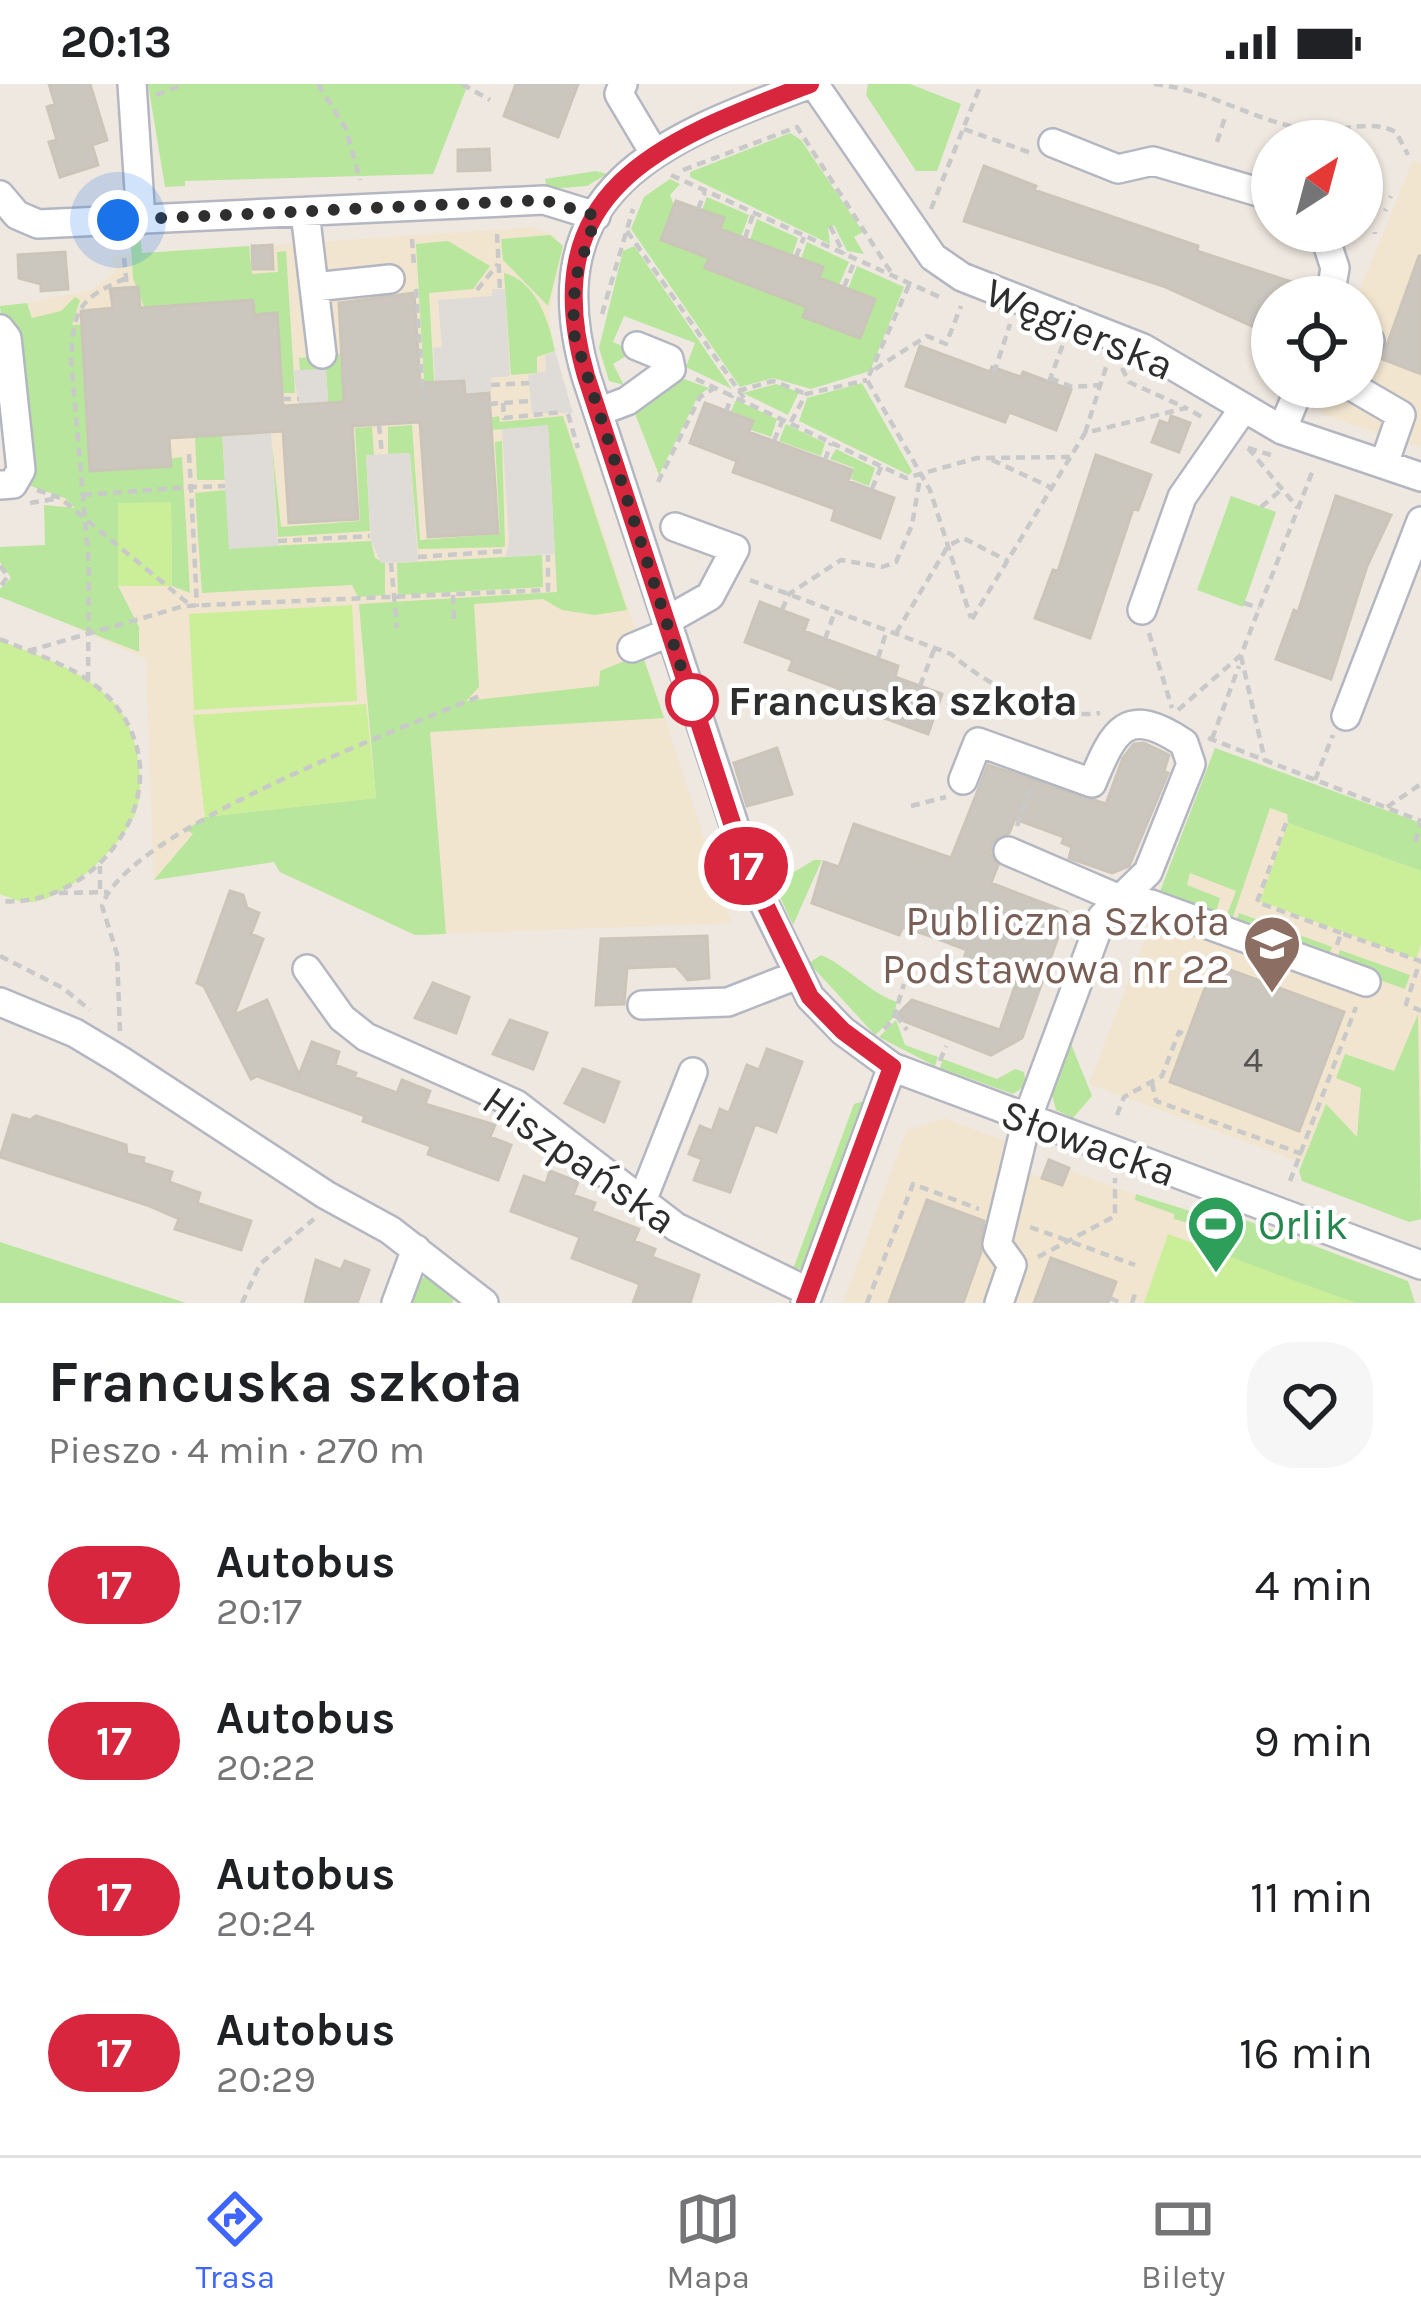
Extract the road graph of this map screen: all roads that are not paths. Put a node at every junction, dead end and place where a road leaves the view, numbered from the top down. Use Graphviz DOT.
graph roads {
  1 [pos="623,84"];
  2 [pos="812,84"];
  3 [pos="139,92"];
  4 [pos="1053,143"];
  5 [pos="653,151"];
  6 [pos="1251,190"];
  7 [pos="0,195"];
  8 [pos="304,212"];
  9 [pos="596,216"];
  10 [pos="141,220"];
  11 [pos="390,279"];
  12 [pos="314,287"];
  13 [pos="0,329"];
  14 [pos="637,346"];
  15 [pos="322,354"];
  16 [pos="1383,404"];
  17 [pos="1291,408"];
  18 [pos="598,412"];
  19 [pos="1240,429"];
  20 [pos="1282,430"];
  21 [pos="1384,464"];
  22 [pos="1421,477"];
  23 [pos="0,485"];
  24 [pos="1421,521"];
  25 [pos="675,527"];
  26 [pos="1142,610"];
  27 [pos="668,627"];
  28 [pos="632,648"];
  29 [pos="1346,716"];
  30 [pos="963,780"];
  31 [pos="1008,851"];
  32 [pos="1117,898"];
  33 [pos="307,969"];
  34 [pos="796,975"];
  35 [pos="1366,982"];
  36 [pos="0,1002"];
  37 [pos="641,1005"];
  38 [pos="892,1067"];
  39 [pos="693,1072"];
  40 [pos="1027,1119"];
  41 [pos="642,1201"];
  42 [pos="416,1250"];
  43 [pos="1421,1265"];
  44 [pos="807,1298"];
  45 [pos="396,1303"];
  46 [pos="484,1303"];
  47 [pos="999,1303"];
  1 -- 5 [label="street"];
  2 -- 5 [label="street, Słowacka"];
  2 -- 19 [label="street, Węgierska"];
  3 -- 10 [label="street"];
  4 -- 6 [label="street"];
  5 -- 9 [label="street, Słowacka"];
  7 -- 10 [label="street"];
  8 -- 9 [label="street"];
  8 -- 10 [label="street"];
  8 -- 12 [label="street"];
  9 -- 18 [label="street, Słowacka"];
  11 -- 12 [label="street"];
  12 -- 15 [label="street"];
  13 -- 23 [label="street"];
  14 -- 18 [label="street"];
  16 -- 21 [label="street"];
  17 -- 20 [label="street"];
  18 -- 27 [label="street, Słowacka"];
  19 -- 20 [label="street, Węgierska"];
  19 -- 26 [label="street"];
  20 -- 21 [label="street, Węgierska"];
  21 -- 22 [label="street, Węgierska"];
  24 -- 29 [label="street"];
  25 -- 27 [label="street"];
  27 -- 28 [label="street"];
  27 -- 34 [label="street, Słowacka"];
  30 -- 32 [label="street"];
  31 -- 32 [label="street"];
  32 -- 35 [label="street"];
  32 -- 40 [label="street"];
  33 -- 41 [label="street, Hiszpańska"];
  34 -- 37 [label="street"];
  34 -- 38 [label="street, Słowacka"];
  36 -- 42 [label="street"];
  38 -- 40 [label="street, Słowacka"];
  38 -- 44 [label="street"];
  39 -- 41 [label="street"];
  40 -- 43 [label="street, Słowacka"];
  40 -- 47 [label="street"];
  41 -- 44 [label="street, Hiszpańska"];
  42 -- 45 [label="street"];
  42 -- 46 [label="street"];
}
